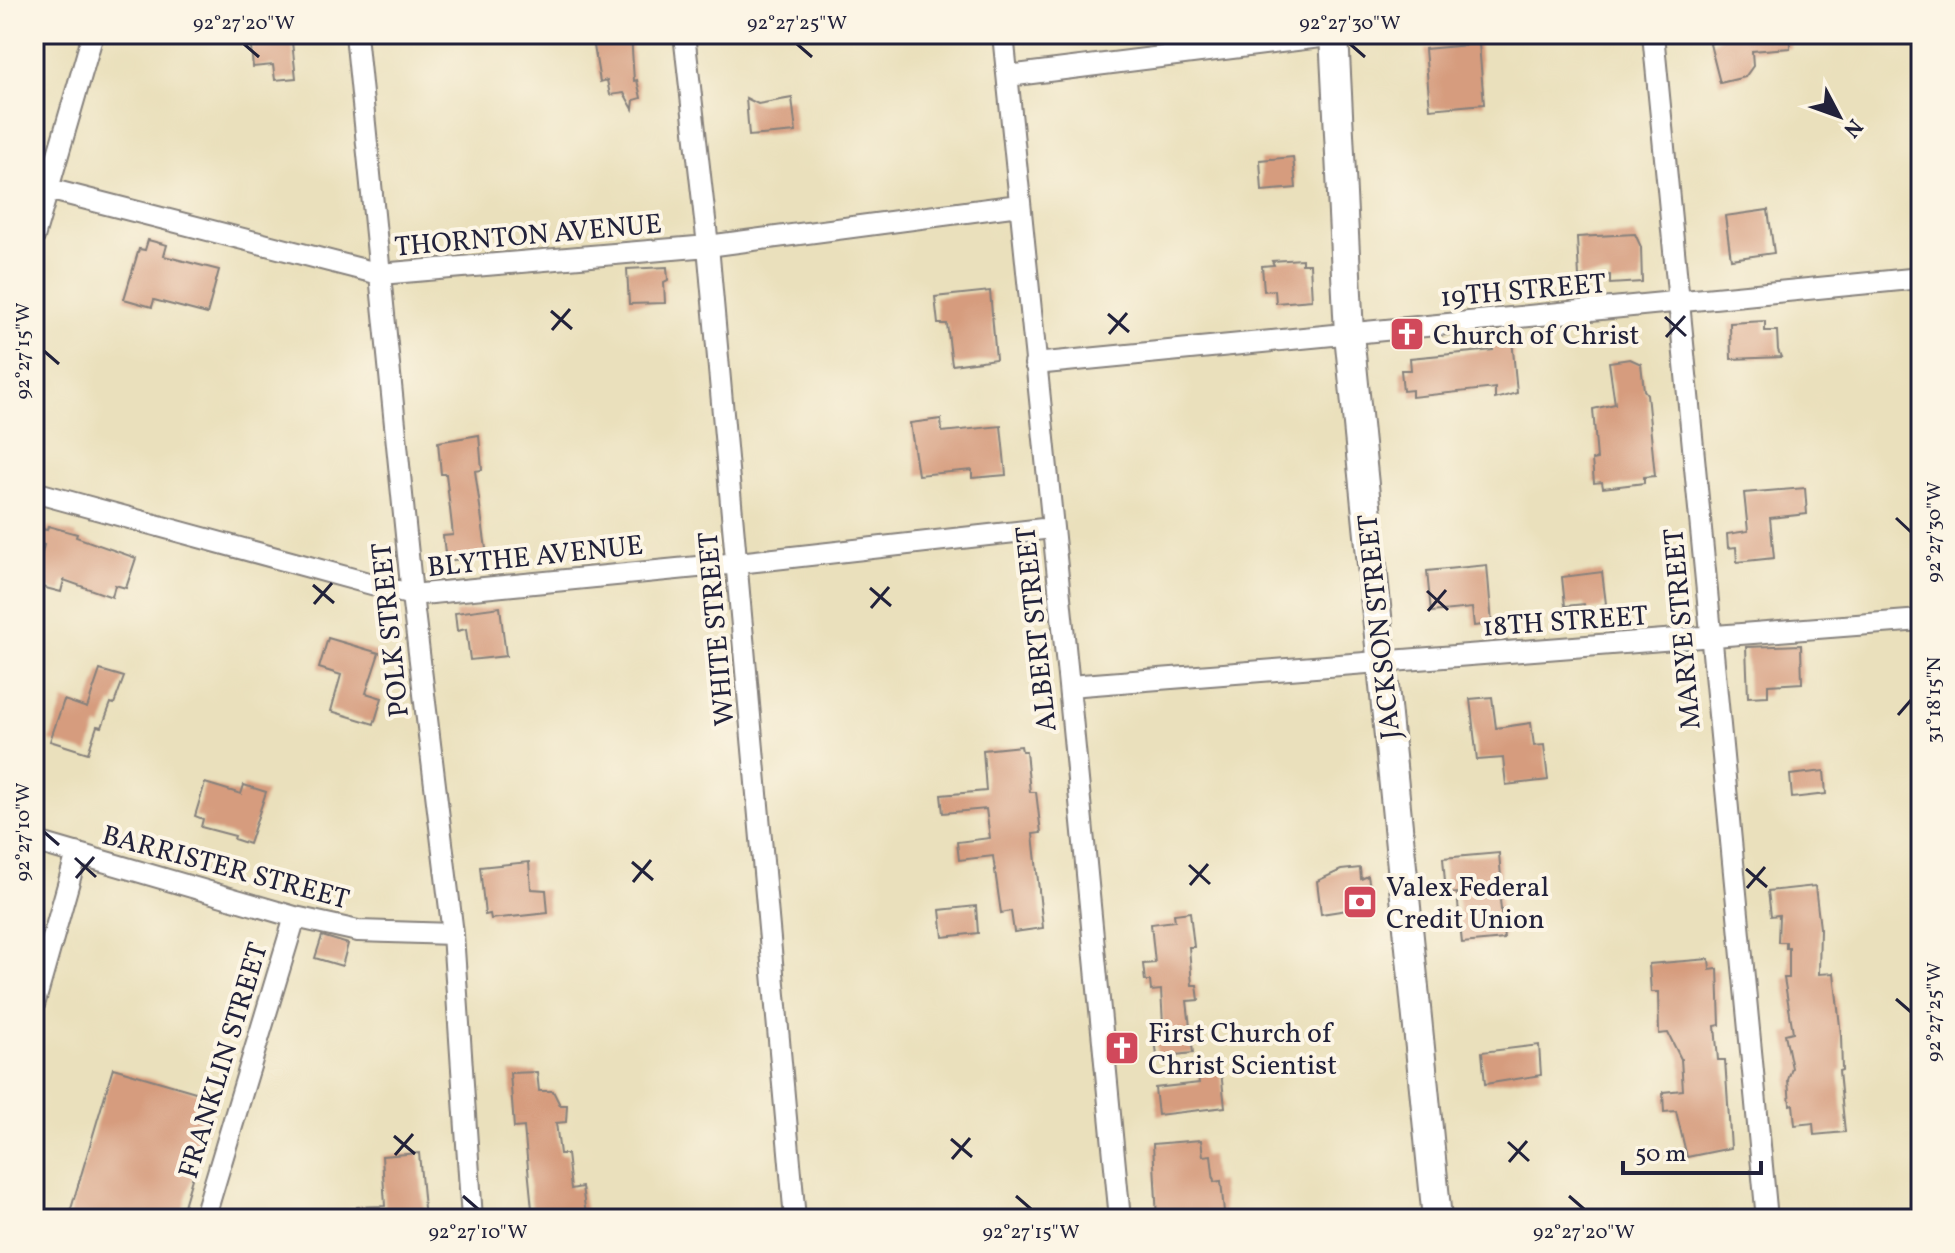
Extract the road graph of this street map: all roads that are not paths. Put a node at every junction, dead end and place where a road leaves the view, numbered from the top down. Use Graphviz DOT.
graph roads {
  1 [pos="93,34"];
  2 [pos="356,34"];
  3 [pos="684,34"];
  4 [pos="1003,34"];
  5 [pos="1334,34"];
  6 [pos="1345,34"];
  7 [pos="1653,34"];
  8 [pos="1008,76"];
  9 [pos="48,189"];
  10 [pos="1019,205"];
  11 [pos="34,237"];
  12 [pos="708,246"];
  13 [pos="380,274"];
  14 [pos="1921,278"];
  15 [pos="1681,302"];
  16 [pos="1349,334"];
  17 [pos="1035,364"];
  18 [pos="34,492"];
  19 [pos="1052,528"];
  20 [pos="738,563"];
  21 [pos="412,595"];
  22 [pos="1921,620"];
  23 [pos="1710,637"];
  24 [pos="1382,662"];
  25 [pos="1069,686"];
  26 [pos="34,841"];
  27 [pos="77,853"];
  28 [pos="295,917"];
  29 [pos="453,934"];
  30 [pos="34,1005"];
  31 [pos="204,1219"];
  32 [pos="472,1219"];
  33 [pos="795,1219"];
  34 [pos="1120,1219"];
  35 [pos="1437,1219"];
  36 [pos="1767,1219"];
  1 -- 9 [label="street"];
  2 -- 13 [label="street, POLK STREET"];
  3 -- 12 [label="street, WHITE STREET"];
  4 -- 8 [label="street, ALBERT STREET"];
  5 -- 6 [label="street"];
  5 -- 8 [label="street"];
  5 -- 16 [label="main road, JACKSON STREET"];
  7 -- 15 [label="street, MARYE STREET"];
  8 -- 10 [label="street, ALBERT STREET"];
  9 -- 11 [label="street"];
  9 -- 13 [label="street, THORNTON AVENUE"];
  10 -- 12 [label="street, THORNTON AVENUE"];
  10 -- 17 [label="street, ALBERT STREET"];
  12 -- 13 [label="street, THORNTON AVENUE"];
  12 -- 20 [label="street, WHITE STREET"];
  13 -- 21 [label="street, POLK STREET"];
  14 -- 15 [label="street, 19TH STREET"];
  15 -- 16 [label="street, 19TH STREET"];
  15 -- 23 [label="street, MARYE STREET"];
  16 -- 17 [label="street, 19TH STREET"];
  16 -- 24 [label="main road, JACKSON STREET"];
  17 -- 19 [label="street, ALBERT STREET"];
  18 -- 21 [label="street, BLYTHE AVENUE"];
  19 -- 20 [label="street, BLYTHE AVENUE"];
  19 -- 25 [label="street, ALBERT STREET"];
  20 -- 21 [label="street, BLYTHE AVENUE"];
  20 -- 33 [label="street, WHITE STREET"];
  21 -- 29 [label="street, POLK STREET"];
  22 -- 23 [label="street, 18TH STREET"];
  23 -- 24 [label="street, 18TH STREET"];
  23 -- 36 [label="street, MARYE STREET"];
  24 -- 25 [label="street, 18TH STREET"];
  24 -- 35 [label="main road, JACKSON STREET"];
  25 -- 34 [label="street, ALBERT STREET"];
  26 -- 27 [label="street, BARRISTER STREET"];
  27 -- 28 [label="street, BARRISTER STREET"];
  27 -- 30 [label="street"];
  28 -- 29 [label="street, BARRISTER STREET"];
  28 -- 31 [label="street, FRANKLIN STREET"];
  29 -- 32 [label="street, POLK STREET"];
}
